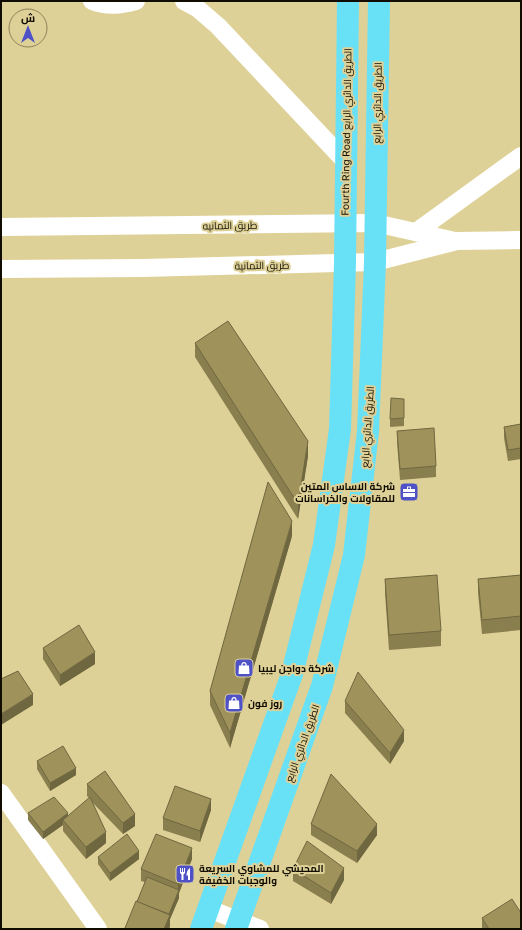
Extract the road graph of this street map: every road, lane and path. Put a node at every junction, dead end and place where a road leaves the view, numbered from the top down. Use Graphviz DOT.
graph roads {
  1 [pos="92,1"];
  2 [pos="136,1"];
  3 [pos="184,1"];
  4 [pos="348,1"];
  5 [pos="379,1"];
  6 [pos="521,156"];
  7 [pos="346,162"];
  8 [pos="345,223"];
  9 [pos="375,223"];
  10 [pos="1,226"];
  11 [pos="416,232"];
  12 [pos="521,240"];
  13 [pos="457,241"];
  14 [pos="375,262"];
  15 [pos="345,263"];
  16 [pos="1,268"];
  17 [pos="1,793"];
  18 [pos="209,909"];
  19 [pos="238,925"];
  20 [pos="98,929"];
  21 [pos="201,929"];
  22 [pos="260,929"];
  1 -- 2 [label="street"];
  3 -- 7 [label="street"];
  4 -- 7 [label="main road, Fourth Ring Road الطريق الدائري الرابع"];
  5 -- 9 [label="main road, الطريق الدائري الرابع"];
  6 -- 11 [label="street"];
  7 -- 8 [label="main road, Fourth Ring Road الطريق الدائري الرابع"];
  8 -- 9 [label="street, طريق الثمانيه"];
  8 -- 10 [label="street, طريق الثمانيه"];
  8 -- 15 [label="main road, Fourth Ring Road الطريق الدائري الرابع"];
  9 -- 11 [label="street, طريق الثمانيه"];
  9 -- 14 [label="main road, الطريق الدائري الرابع"];
  11 -- 13 [label="street, طريق الثمانيه"];
  12 -- 13 [label="street, طريق الثمانية"];
  13 -- 14 [label="street, طريق الثمانية"];
  14 -- 15 [label="street, طريق الثمانية"];
  14 -- 19 [label="main road, الطريق الدائري الرابع"];
  15 -- 16 [label="street, طريق الثمانية"];
  15 -- 18 [label="main road"];
  17 -- 20 [label="street"];
  18 -- 19 [label="street"];
  18 -- 21 [label="main road"];
  19 -- 22 [label="street"];
}
